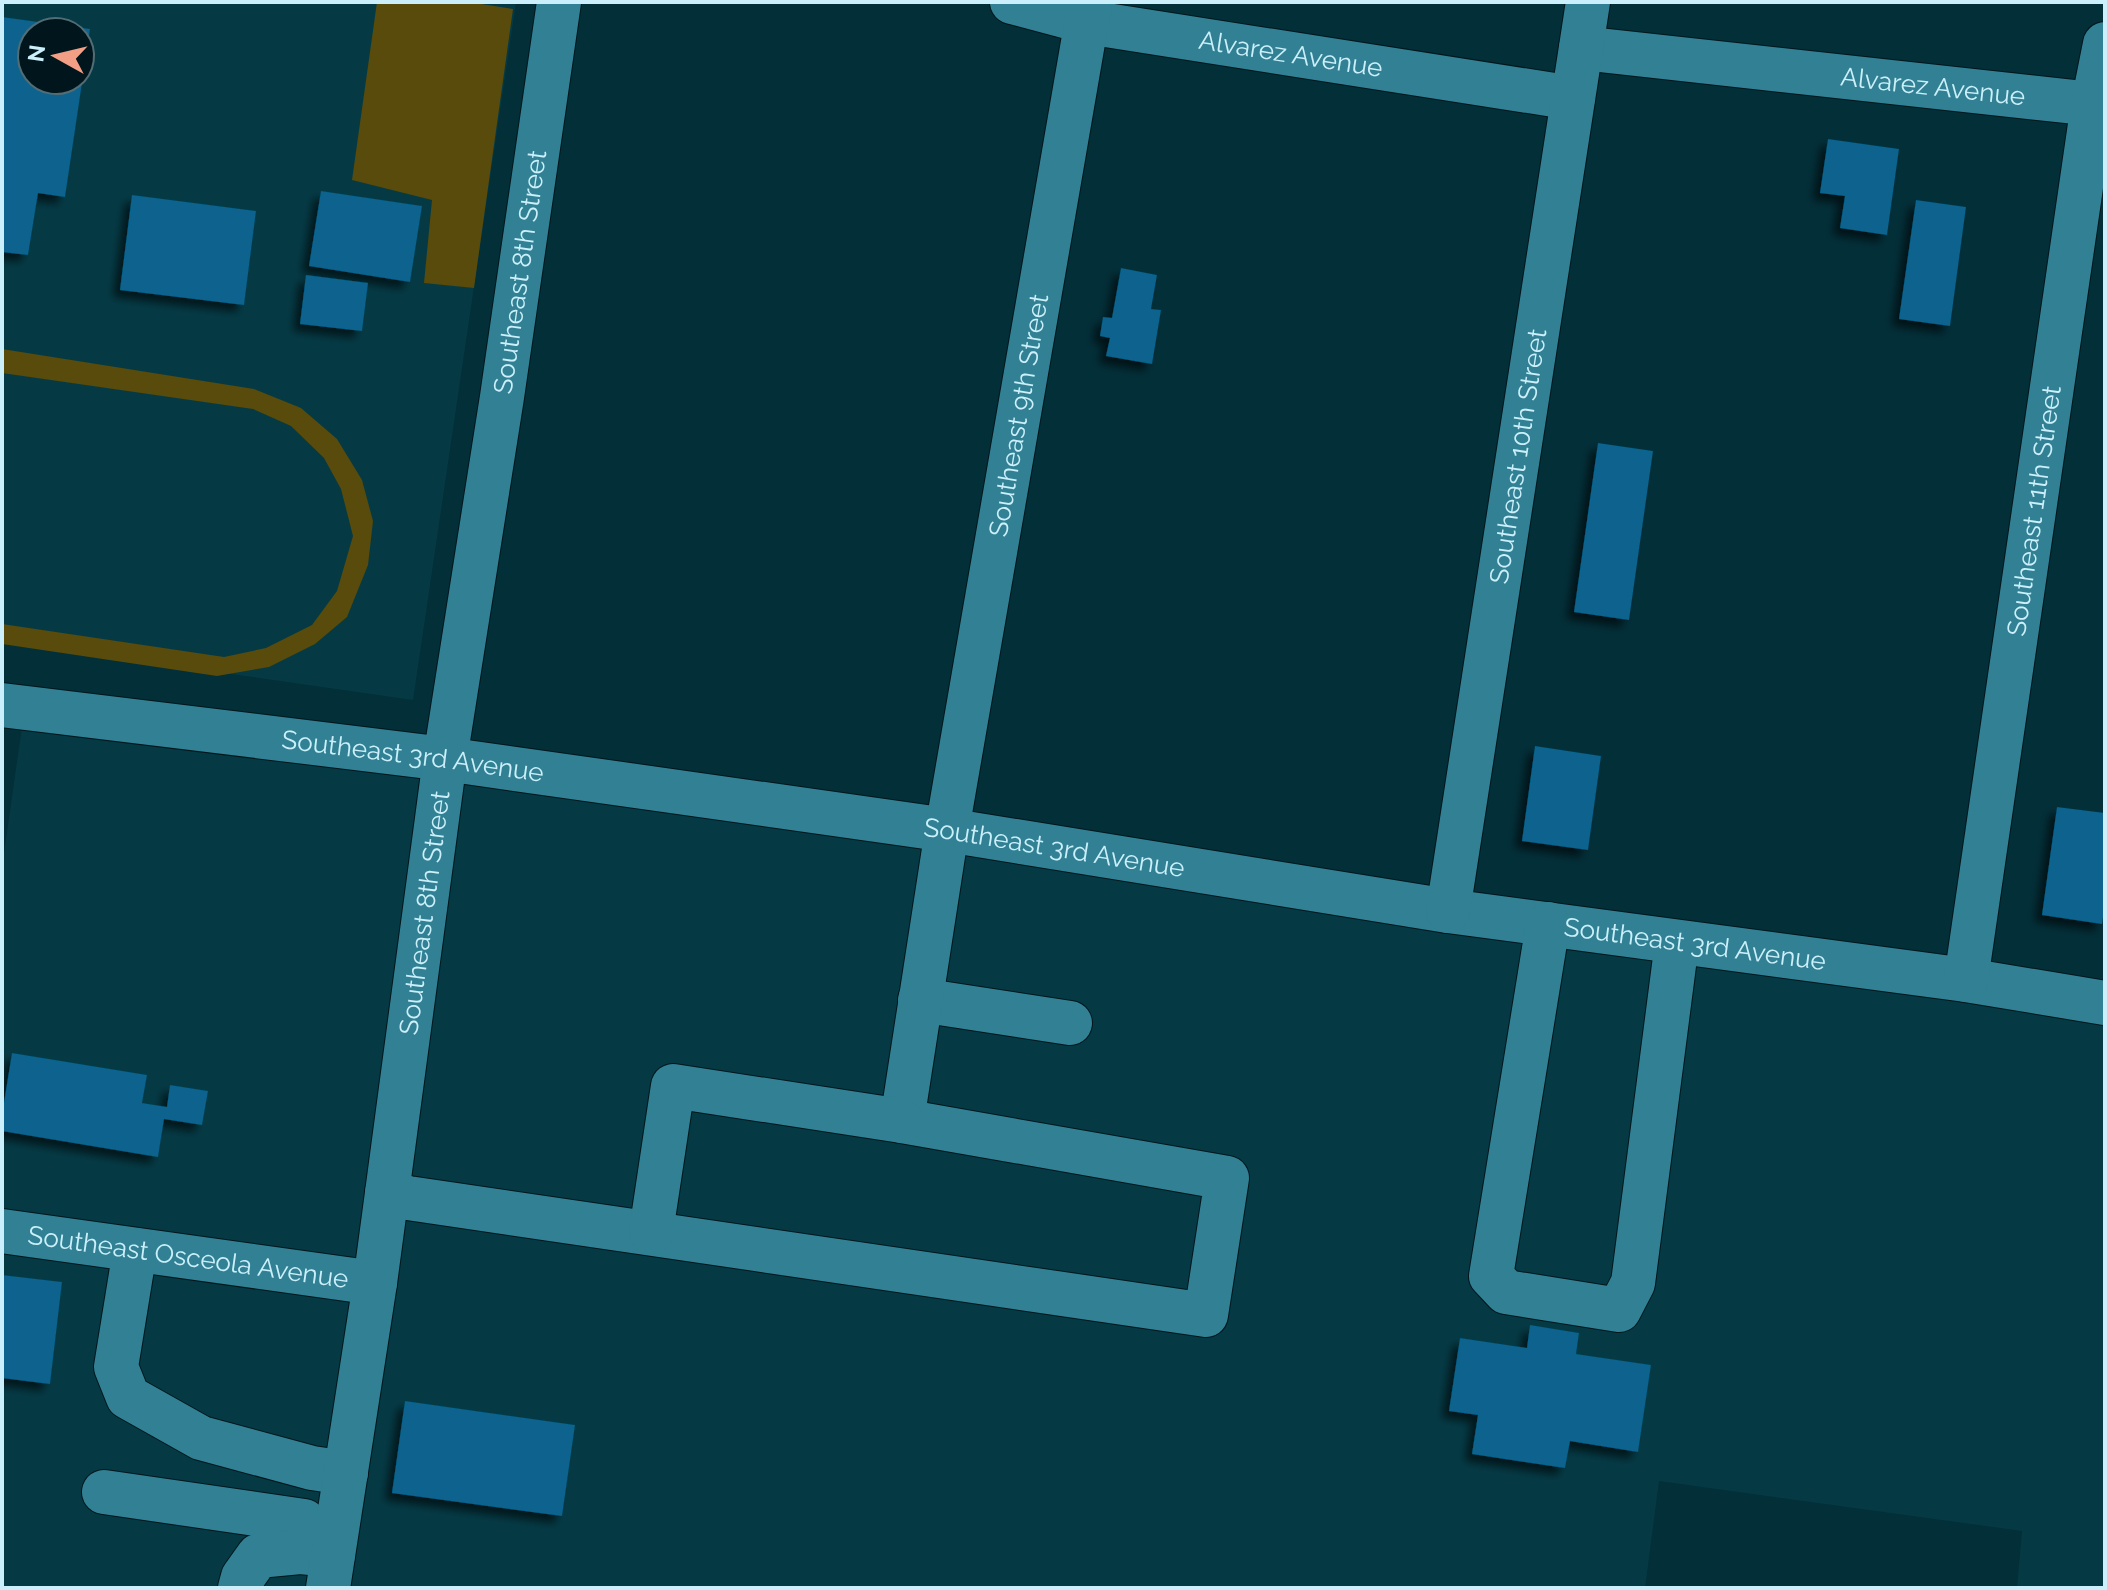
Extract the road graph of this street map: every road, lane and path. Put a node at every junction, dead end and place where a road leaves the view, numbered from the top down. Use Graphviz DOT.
graph roads {
  1 [pos="559,2"];
  2 [pos="1012,2"];
  3 [pos="1588,2"];
  4 [pos="1088,12"];
  5 [pos="2105,44"];
  6 [pos="1581,48"];
  7 [pos="1573,98"];
  8 [pos="2093,104"];
  9 [pos="2,709"];
  10 [pos="445,759"];
  11 [pos="947,830"];
  12 [pos="1448,911"];
  13 [pos="1548,924"];
  14 [pos="1677,942"];
  15 [pos="1966,980"];
  16 [pos="920,1000"];
  17 [pos="2105,1003"];
  18 [pos="1070,1023"];
  19 [pos="902,1121"];
  20 [pos="387,1193"];
  21 [pos="2,1231"];
  22 [pos="651,1232"];
  23 [pos="135,1250"];
  24 [pos="375,1283"];
  25 [pos="346,1473"];
  26 [pos="104,1492"];
  27 [pos="304,1521"];
  28 [pos="330,1572"];
  29 [pos="240,1588"];
  1 -- 10 [label="street, Southeast 8th Street"];
  2 -- 4 [label="street, Alvarez Avenue"];
  3 -- 6 [label="street, Southeast 10th Street"];
  4 -- 7 [label="street, Alvarez Avenue"];
  4 -- 11 [label="street, Southeast 9th Street"];
  5 -- 8 [label="street, Southeast 11th Street"];
  6 -- 7 [label="street, Southeast 10th Street"];
  6 -- 8 [label="street, Alvarez Avenue"];
  7 -- 12 [label="street, Southeast 10th Street"];
  8 -- 15 [label="street, Southeast 11th Street"];
  9 -- 10 [label="street, Southeast 3rd Avenue"];
  10 -- 11 [label="street, Southeast 3rd Avenue"];
  10 -- 20 [label="street, Southeast 8th Street"];
  11 -- 12 [label="street, Southeast 3rd Avenue"];
  11 -- 16 [label="street, Southeast 9th Street"];
  12 -- 13 [label="street, Southeast 3rd Avenue"];
  13 -- 14 [label="street, Southeast 3rd Avenue"];
  13 -- 14 [label="street"];
  14 -- 15 [label="street, Southeast 3rd Avenue"];
  15 -- 17 [label="street, Southeast 3rd Avenue"];
  16 -- 18 [label="street"];
  16 -- 19 [label="street, Southeast 9th Street"];
  19 -- 22 [label="street"];
  19 -- 22 [label="street"];
  20 -- 22 [label="street"];
  20 -- 24 [label="street, Southeast 8th Street"];
  21 -- 23 [label="street, Southeast Osceola Avenue"];
  23 -- 24 [label="street, Southeast Osceola Avenue"];
  23 -- 25 [label="street"];
  24 -- 25 [label="street, Southeast 8th Street"];
  25 -- 28 [label="street, Southeast 8th Street"];
  26 -- 27 [label="street"];
  28 -- 29 [label="street"];
}
